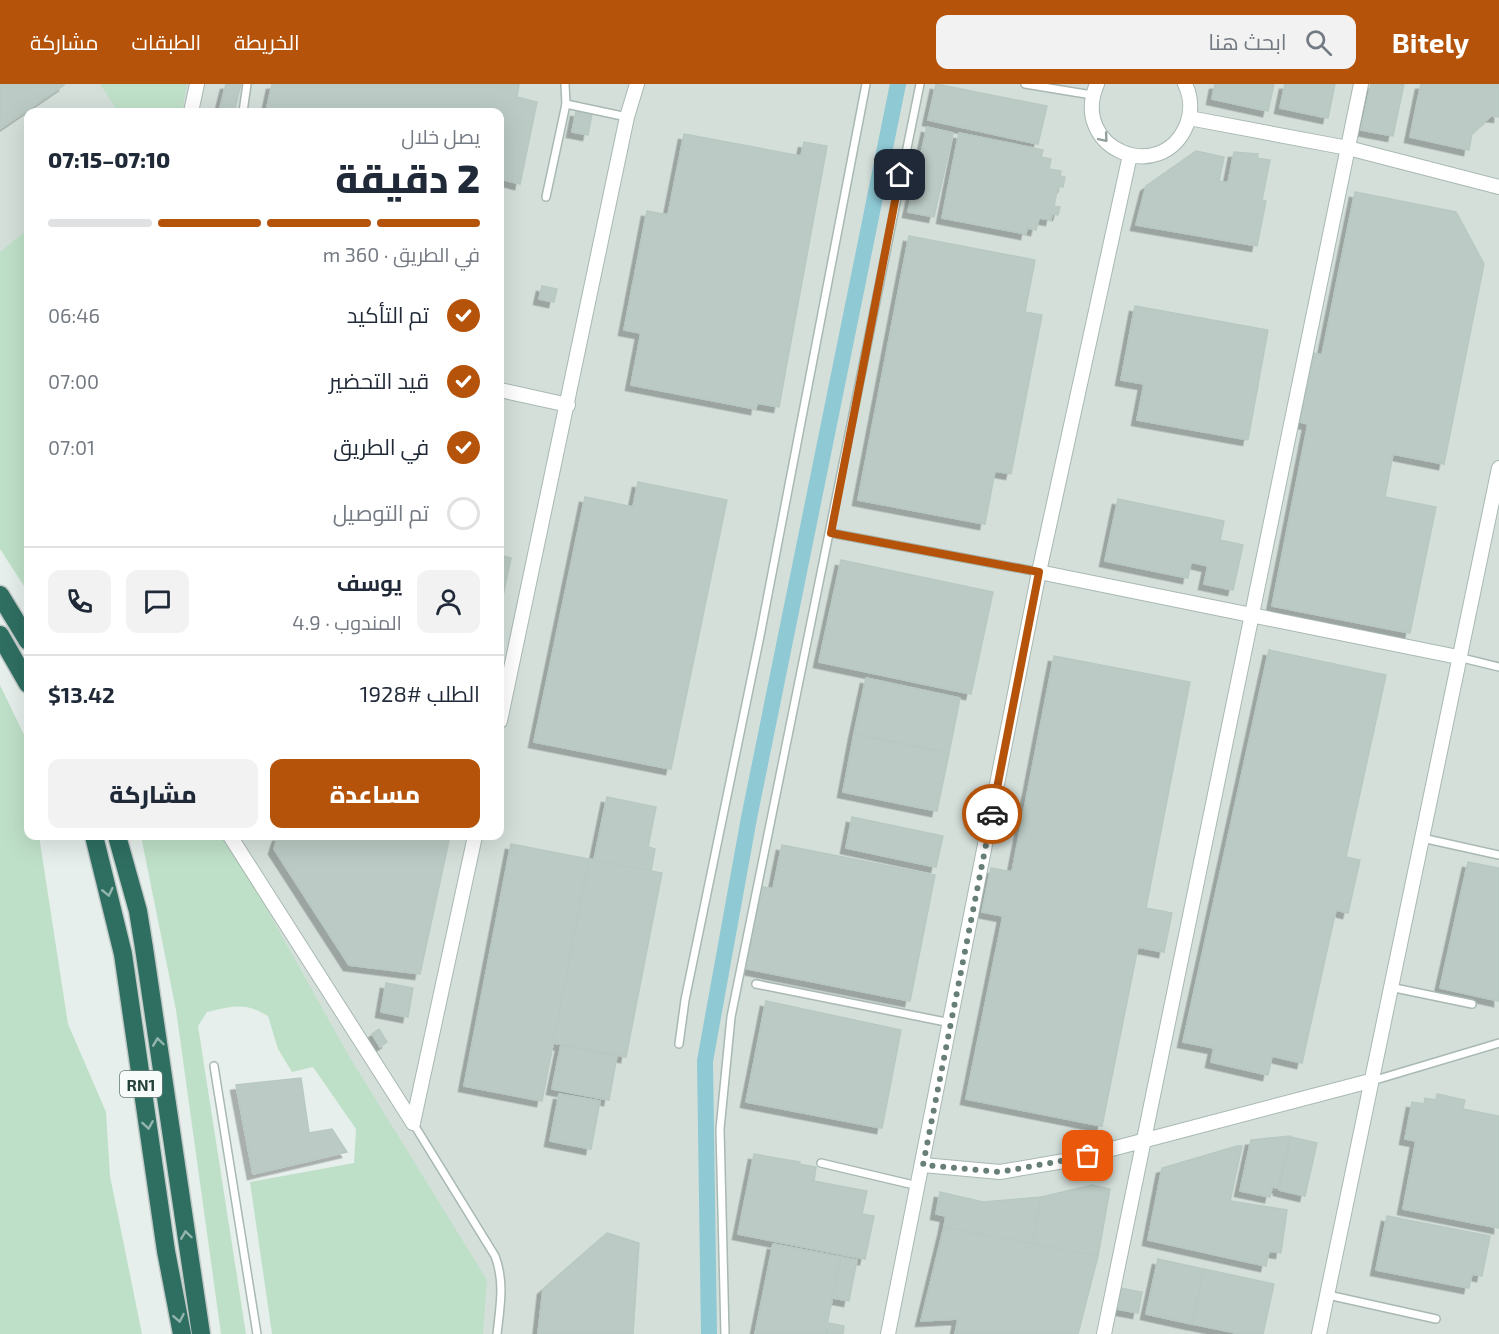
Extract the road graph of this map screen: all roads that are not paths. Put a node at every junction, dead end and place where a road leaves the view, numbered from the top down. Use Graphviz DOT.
graph roads {
  1 [pos="197,84"];
  2 [pos="247,84"];
  3 [pos="565,84"];
  4 [pos="637,84"];
  5 [pos="866,84"];
  6 [pos="920,84"];
  7 [pos="1024,84"];
  8 [pos="1185,84"];
  9 [pos="1361,84"];
  10 [pos="1095,90"];
  11 [pos="566,104"];
  12 [pos="192,108"];
  13 [pos="244,108"];
  14 [pos="627,117"];
  15 [pos="1189,118"];
  16 [pos="1348,147"];
  17 [pos="1130,155"];
  18 [pos="1499,187"];
  19 [pos="546,197"];
  20 [pos="504,391"];
  21 [pos="567,405"];
  22 [pos="1499,468"];
  23 [pos="831,533"];
  24 [pos="1039,572"];
  25 [pos="0,595"];
  26 [pos="1252,617"];
  27 [pos="24,634"];
  28 [pos="0,635"];
  29 [pos="1458,657"];
  30 [pos="1499,667"];
  31 [pos="24,677"];
  32 [pos="504,702"];
  33 [pos="1421,837"];
  34 [pos="94,840"];
  35 [pos="118,840"];
  36 [pos="233,840"];
  37 [pos="474,840"];
  38 [pos="1499,855"];
  39 [pos="756,984"];
  40 [pos="1389,987"];
  41 [pos="1472,1004"];
  42 [pos="951,1023"];
  43 [pos="1499,1043"];
  44 [pos="679,1044"];
  45 [pos="214,1066"];
  46 [pos="1370,1081"];
  47 [pos="413,1123"];
  48 [pos="1143,1142"];
  49 [pos="821,1162"];
  50 [pos="923,1165"];
  51 [pos="920,1186"];
  52 [pos="1328,1295"];
  53 [pos="1436,1319"];
  54 [pos="182,1334"];
  55 [pos="201,1334"];
  56 [pos="257,1334"];
  57 [pos="497,1334"];
  58 [pos="725,1334"];
  59 [pos="888,1334"];
  60 [pos="1104,1334"];
  61 [pos="1319,1334"];
  1 -- 12 [label="street"];
  2 -- 13 [label="lane"];
  3 -- 11 [label="lane"];
  4 -- 14 [label="street"];
  5 -- 44 [label="lane"];
  6 -- 23 [label="lane"];
  7 -- 10 [label="lane"];
  8 -- 15 [label="street"];
  9 -- 16 [label="street"];
  10 -- 17 [label="street, one-way"];
  11 -- 14 [label="lane"];
  11 -- 19 [label="lane"];
  14 -- 21 [label="street"];
  15 -- 16 [label="street"];
  15 -- 17 [label="street"];
  16 -- 18 [label="street"];
  16 -- 26 [label="street"];
  17 -- 24 [label="street"];
  20 -- 21 [label="street"];
  21 -- 32 [label="street"];
  22 -- 29 [label="street"];
  23 -- 24 [label="lane"];
  23 -- 58 [label="lane"];
  24 -- 26 [label="street"];
  24 -- 42 [label="street"];
  25 -- 27 [label="highway"];
  26 -- 29 [label="street"];
  26 -- 48 [label="street"];
  28 -- 31 [label="highway"];
  29 -- 30 [label="lane"];
  29 -- 33 [label="street"];
  33 -- 38 [label="lane"];
  33 -- 40 [label="street"];
  34 -- 54 [label="highway, RN1, one-way"];
  55 -- 35 [label="highway, RN1, one-way"];
  36 -- 47 [label="street"];
  37 -- 47 [label="street"];
  39 -- 42 [label="lane"];
  40 -- 41 [label="lane"];
  40 -- 46 [label="street"];
  42 -- 50 [label="street"];
  43 -- 46 [label="lane"];
  45 -- 56 [label="lane"];
  46 -- 48 [label="street"];
  46 -- 52 [label="street"];
  47 -- 57 [label="lane"];
  48 -- 50 [label="street"];
  48 -- 60 [label="street"];
  49 -- 51 [label="lane"];
  50 -- 51 [label="street"];
  51 -- 59 [label="street"];
  52 -- 53 [label="lane"];
  52 -- 61 [label="street"];
}
